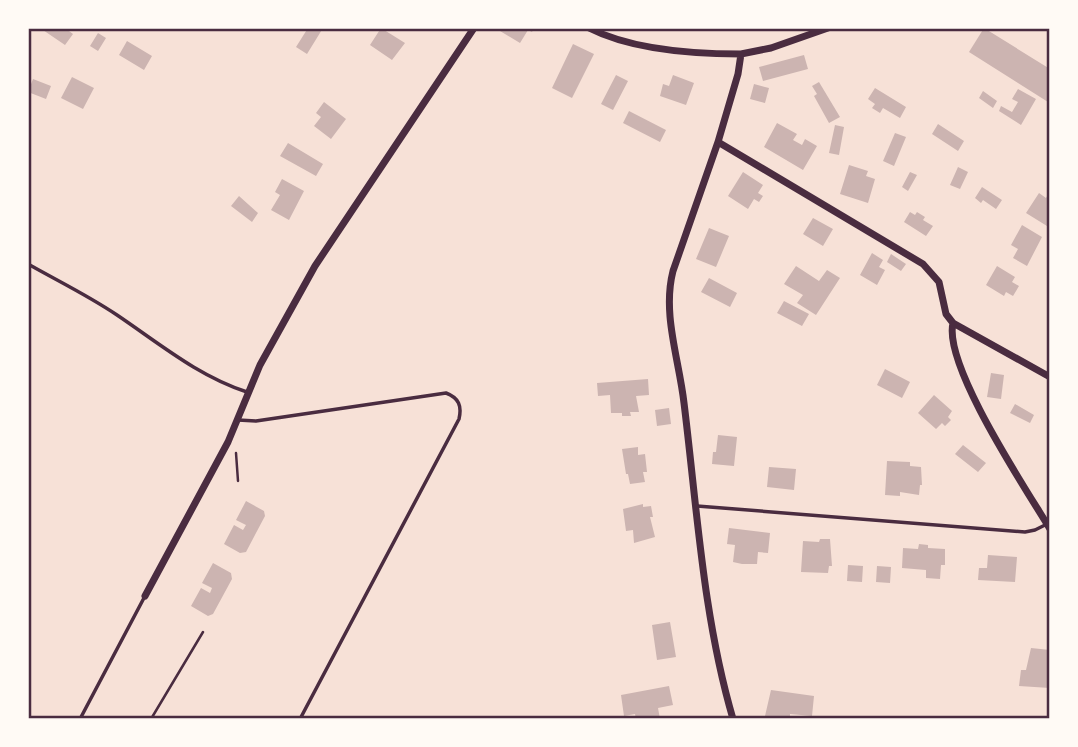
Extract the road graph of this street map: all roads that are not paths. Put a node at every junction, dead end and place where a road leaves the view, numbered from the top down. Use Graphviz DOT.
graph roads {
  1 [pos="474,28"];
  2 [pos="589,28"];
  3 [pos="828,28"];
  4 [pos="741,54"];
  5 [pos="718,142"];
  6 [pos="28,264"];
  7 [pos="953,323"];
  8 [pos="1050,377"];
  9 [pos="247,392"];
  10 [pos="238,420"];
  11 [pos="697,506"];
  12 [pos="1048,527"];
  13 [pos="145,596"];
  14 [pos="80,719"];
  15 [pos="300,719"];
  16 [pos="733,719"];
  1 -- 9 [label="street"];
  2 -- 4 [label="street"];
  3 -- 4 [label="street"];
  4 -- 5 [label="street"];
  5 -- 7 [label="street"];
  5 -- 11 [label="street"];
  6 -- 9 [label="lane"];
  7 -- 8 [label="street"];
  7 -- 12 [label="street"];
  9 -- 10 [label="street"];
  10 -- 13 [label="street"];
  10 -- 15 [label="lane"];
  11 -- 12 [label="lane"];
  11 -- 16 [label="street"];
  13 -- 14 [label="lane"];
}
